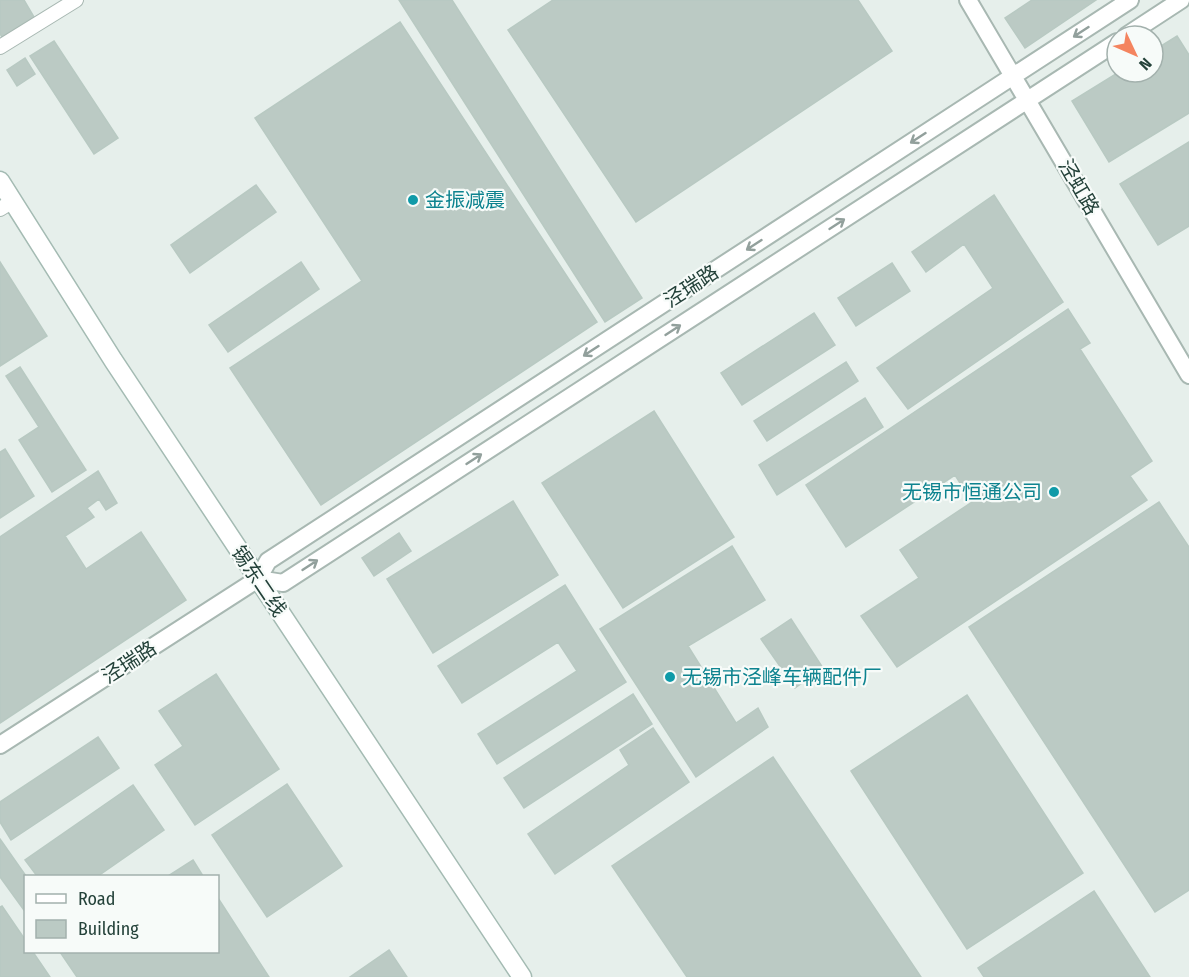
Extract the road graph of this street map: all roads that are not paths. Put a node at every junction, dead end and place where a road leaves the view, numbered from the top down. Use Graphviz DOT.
graph roads {
  1 [pos="76,0"];
  2 [pos="968,0"];
  3 [pos="1130,0"];
  4 [pos="1181,0"];
  5 [pos="1144,24"];
  6 [pos="0,47"];
  7 [pos="1105,50"];
  8 [pos="1013,76"];
  9 [pos="1028,100"];
  10 [pos="0,182"];
  11 [pos="6,205"];
  12 [pos="1189,375"];
  13 [pos="258,579"];
  14 [pos="0,745"];
  15 [pos="522,977"];
  1 -- 6 [label="street"];
  2 -- 8 [label="street, 泾虹路"];
  3 -- 8 [label="street, 泾瑞路, one-way"];
  4 -- 5 [label="street"];
  7 -- 9 [label="street, 泾瑞路"];
  8 -- 9 [label="street, 泾虹路"];
  8 -- 13 [label="street, 泾瑞路, one-way"];
  9 -- 12 [label="street, 泾虹路"];
  13 -- 9 [label="street, 泾瑞路, one-way"];
  10 -- 11 [label="main road, 锡东二线"];
  11 -- 13 [label="main road, 锡东二线"];
  13 -- 14 [label="street, 泾瑞路"];
  13 -- 15 [label="main road, 锡东二线"];
}
